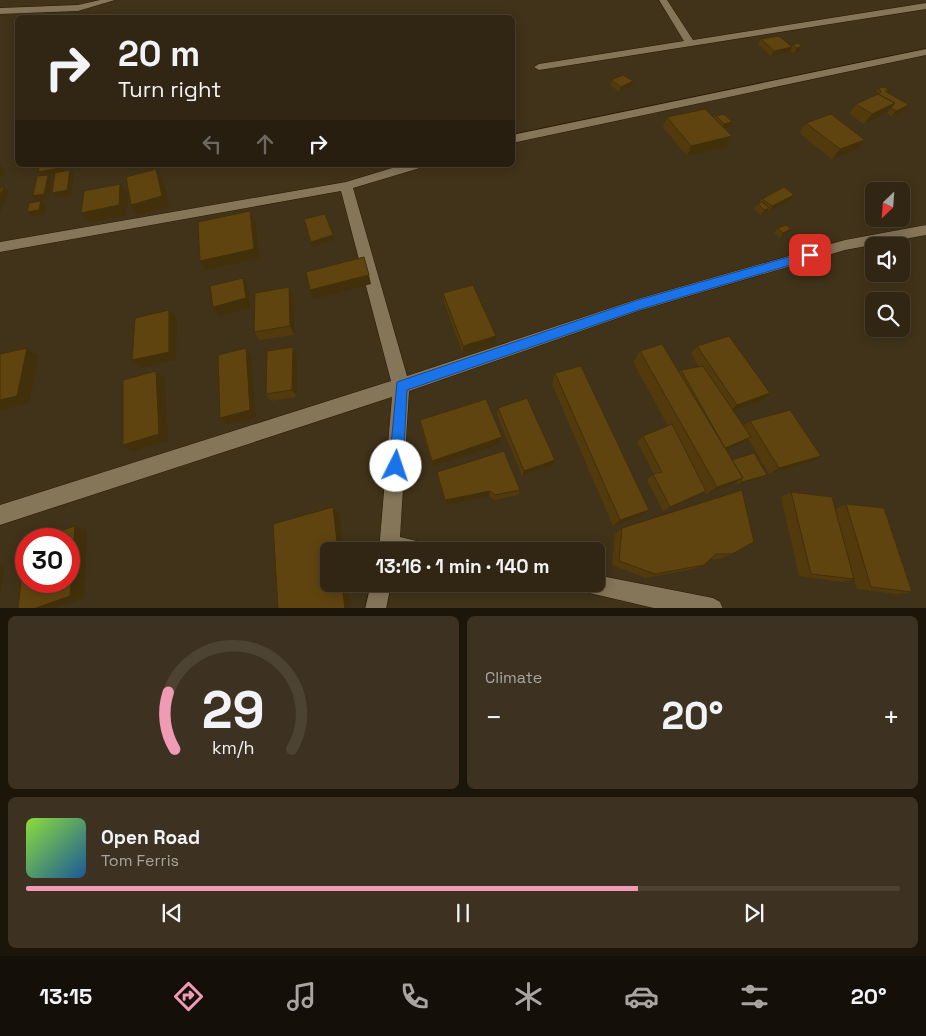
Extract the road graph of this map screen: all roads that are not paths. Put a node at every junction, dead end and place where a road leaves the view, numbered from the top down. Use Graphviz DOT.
graph roads {
  1 [pos="111,0"];
  2 [pos="663,0"];
  3 [pos="926,6"];
  4 [pos="0,11"];
  5 [pos="691,44"];
  6 [pos="926,52"];
  7 [pos="539,67"];
  8 [pos="515,138"];
  9 [pos="409,167"];
  10 [pos="346,186"];
  11 [pos="926,230"];
  12 [pos="0,247"];
  13 [pos="401,386"];
  14 [pos="0,515"];
  15 [pos="390,542"];
  16 [pos="605,587"];
  17 [pos="379,592"];
  18 [pos="375,608"];
  19 [pos="713,608"];
  1 -- 4 [label="street"];
  2 -- 5 [label="street"];
  3 -- 5 [label="street"];
  5 -- 7 [label="street"];
  6 -- 8 [label="street"];
  9 -- 10 [label="street"];
  10 -- 12 [label="street"];
  10 -- 13 [label="street"];
  11 -- 13 [label="street"];
  13 -- 14 [label="street"];
  13 -- 15 [label="street"];
  16 -- 19 [label="street"];
  17 -- 18 [label="street"];
}
